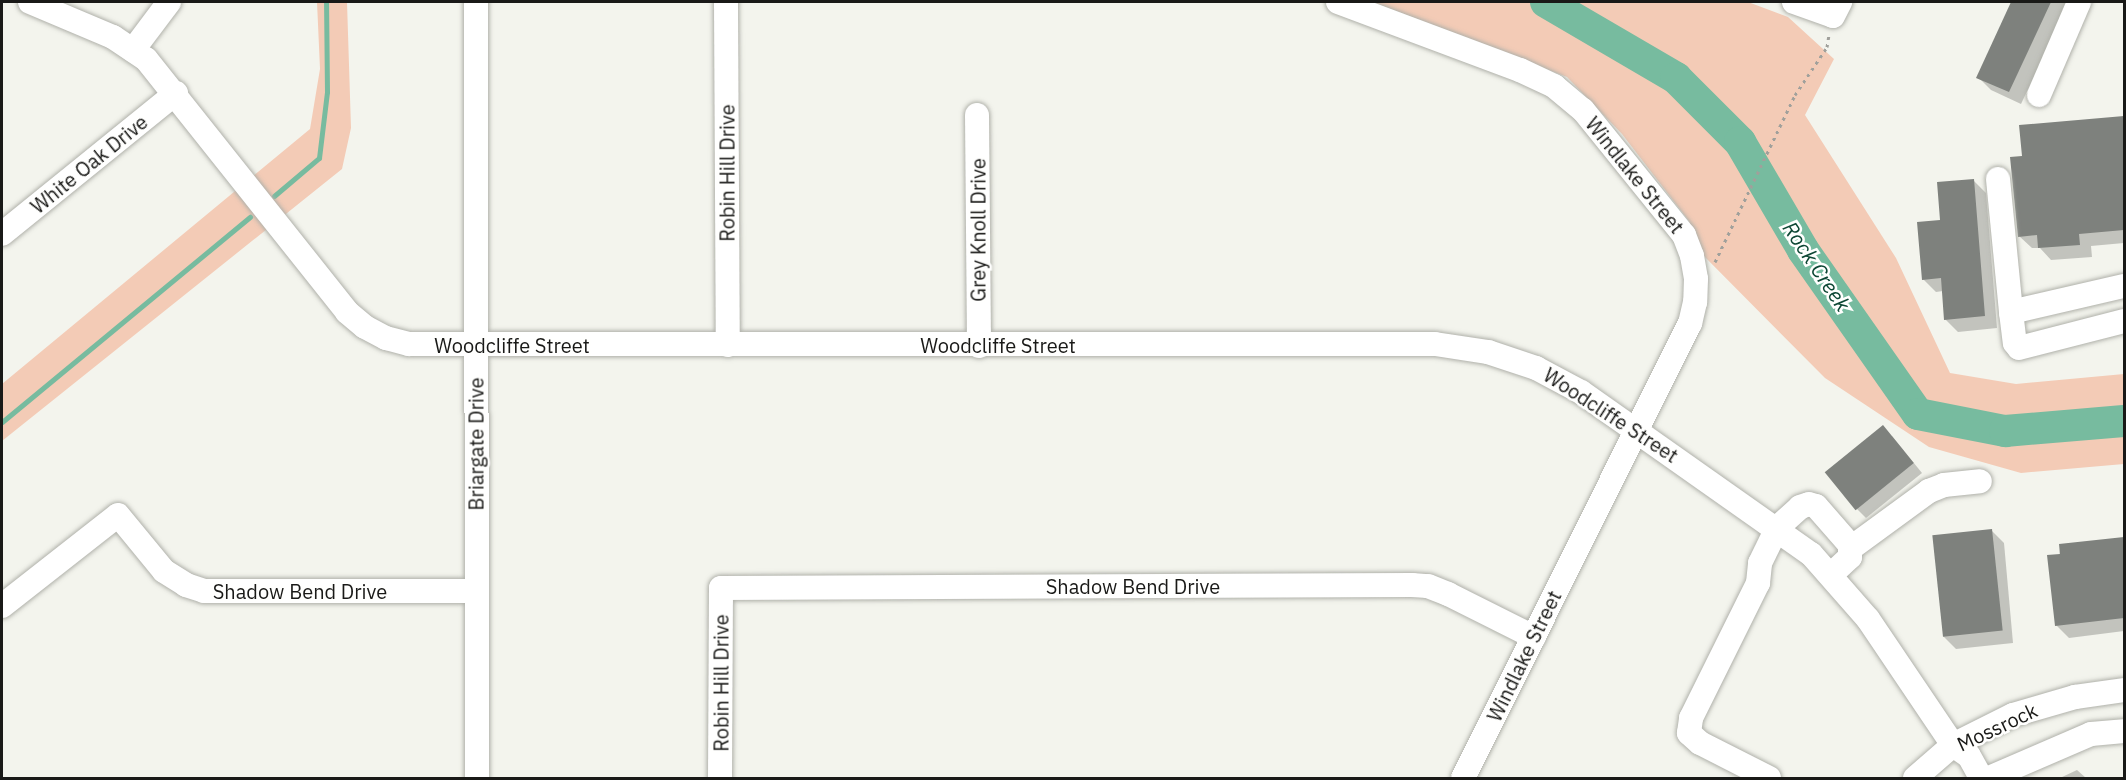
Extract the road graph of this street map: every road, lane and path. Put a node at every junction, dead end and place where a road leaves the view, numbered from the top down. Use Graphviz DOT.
graph roads {
  1 [pos="30,2"];
  2 [pos="169,2"];
  3 [pos="476,2"];
  4 [pos="726,2"];
  5 [pos="1338,2"];
  6 [pos="1794,2"];
  7 [pos="2079,2"];
  8 [pos="1836,9"];
  9 [pos="133,50"];
  10 [pos="176,93"];
  11 [pos="2039,95"];
  12 [pos="978,115"];
  13 [pos="1998,179"];
  14 [pos="2,234"];
  15 [pos="1722,246"];
  16 [pos="2124,286"];
  17 [pos="2011,312"];
  18 [pos="2124,321"];
  19 [pos="476,345"];
  20 [pos="728,345"];
  21 [pos="979,346"];
  22 [pos="1637,430"];
  23 [pos="1980,481"];
  24 [pos="1777,528"];
  25 [pos="1851,548"];
  26 [pos="1831,575"];
  27 [pos="721,588"];
  28 [pos="477,591"];
  29 [pos="2,606"];
  30 [pos="1534,637"];
  31 [pos="2124,690"];
  32 [pos="2124,731"];
  33 [pos="1953,746"];
  34 [pos="477,778"];
  35 [pos="720,778"];
  36 [pos="1463,778"];
  37 [pos="1769,778"];
  38 [pos="1915,778"];
  39 [pos="1981,778"];
  40 [pos="1989,778"];
  1 -- 9 [label="street, Woodcliffe Street"];
  2 -- 9 [label="street"];
  3 -- 19 [label="street, Briargate Drive"];
  4 -- 20 [label="street, Robin Hill Drive"];
  5 -- 22 [label="street, Windlake Street"];
  6 -- 8 [label="street"];
  7 -- 11 [label="street"];
  8 -- 15 [label="path"];
  9 -- 10 [label="street, Woodcliffe Street"];
  10 -- 14 [label="street, White Oak Drive"];
  10 -- 19 [label="street, Woodcliffe Street"];
  12 -- 21 [label="street, Grey Knoll Drive"];
  13 -- 17 [label="street"];
  16 -- 17 [label="street"];
  17 -- 18 [label="street"];
  19 -- 20 [label="street, Woodcliffe Street"];
  19 -- 28 [label="street, Briargate Drive"];
  20 -- 21 [label="street, Woodcliffe Street"];
  21 -- 22 [label="street, Woodcliffe Street"];
  22 -- 24 [label="street, Woodcliffe Street"];
  22 -- 30 [label="street, Windlake Street"];
  23 -- 25 [label="street"];
  24 -- 25 [label="street"];
  24 -- 26 [label="street, Woodcliffe Street"];
  24 -- 37 [label="street"];
  25 -- 26 [label="street"];
  26 -- 33 [label="street, Woodcliffe Street"];
  27 -- 30 [label="street, Shadow Bend Drive"];
  27 -- 35 [label="street, Robin Hill Drive"];
  28 -- 29 [label="street, Shadow Bend Drive"];
  28 -- 34 [label="street, Briargate Drive"];
  30 -- 36 [label="street, Windlake Street"];
  31 -- 33 [label="street, Mossrock"];
  32 -- 40 [label="street"];
  33 -- 38 [label="street, Mossrock"];
  33 -- 39 [label="street, Woodcliffe Street"];
}
